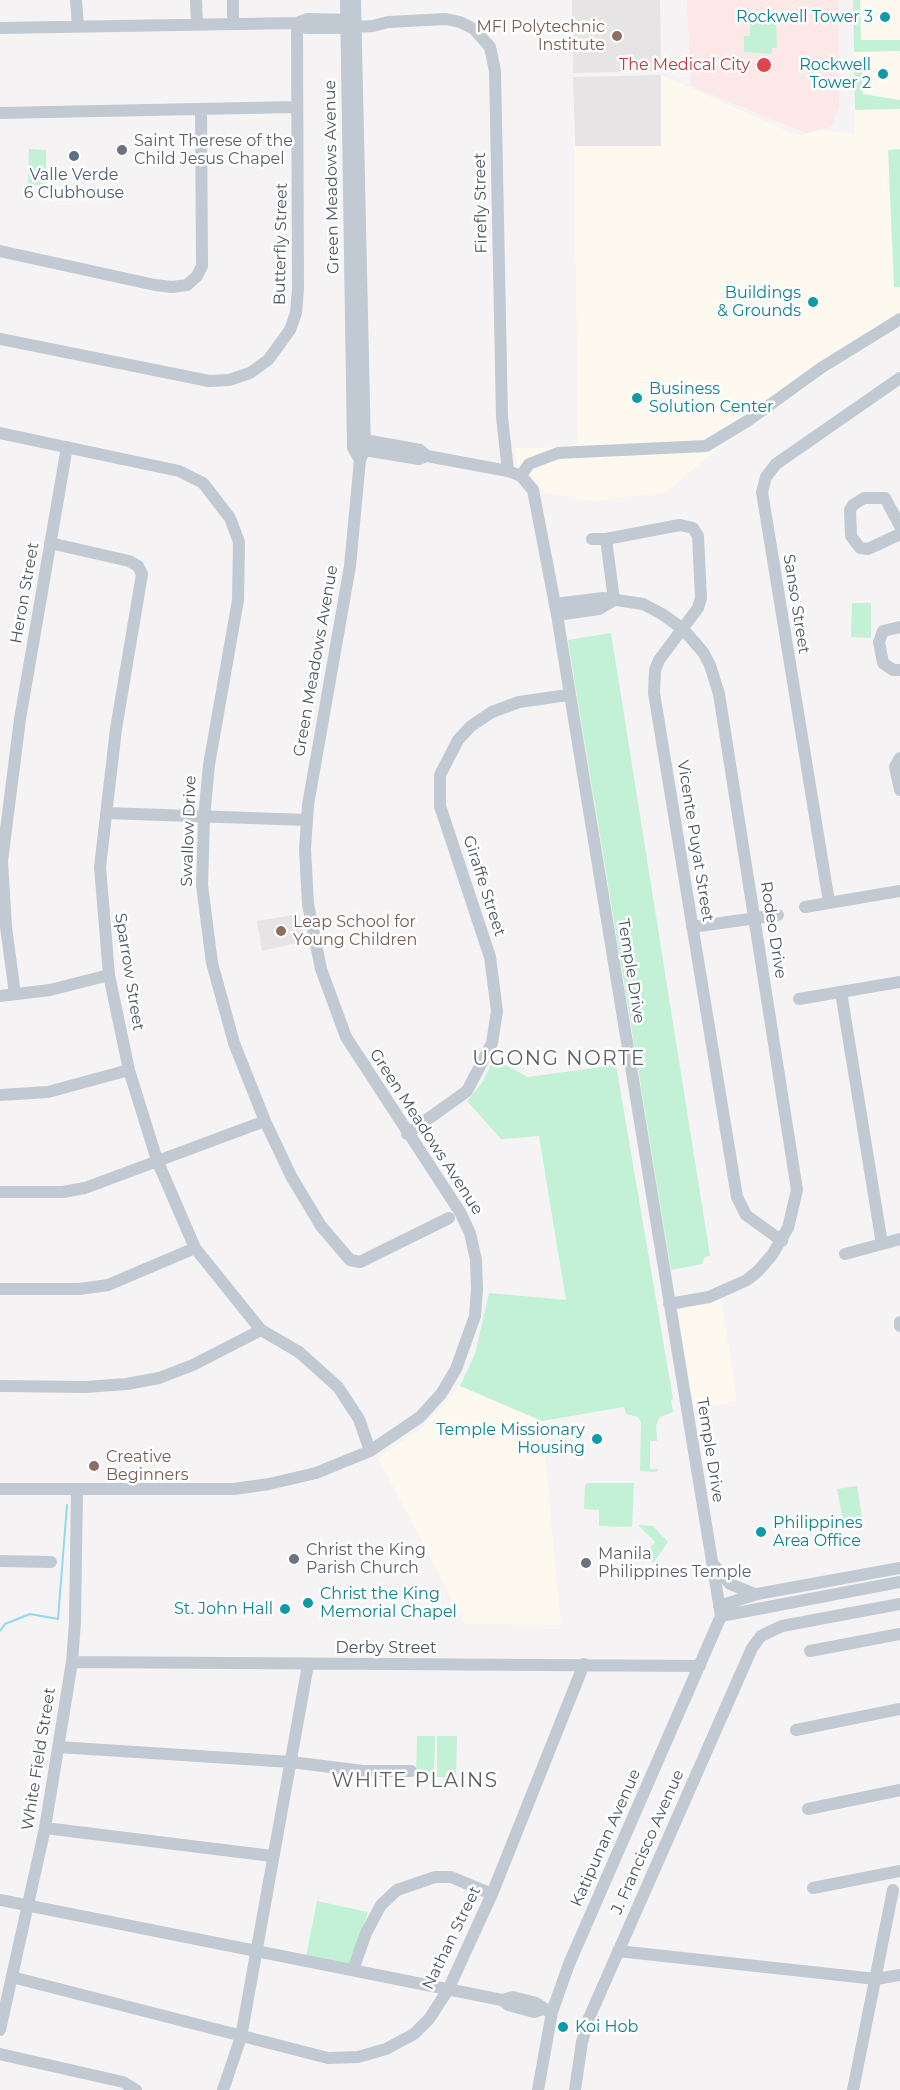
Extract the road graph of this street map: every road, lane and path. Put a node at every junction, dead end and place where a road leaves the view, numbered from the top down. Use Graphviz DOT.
graph roads {
  1 [pos="76,0"];
  2 [pos="196,0"];
  3 [pos="233,0"];
  4 [pos="346,0"];
  5 [pos="355,0"];
  6 [pos="233,23"];
  7 [pos="297,23"];
  8 [pos="196,24"];
  9 [pos="351,24"];
  10 [pos="78,26"];
  11 [pos="0,28"];
  12 [pos="297,107"];
  13 [pos="201,110"];
  14 [pos="0,113"];
  15 [pos="0,251"];
  16 [pos="895,321"];
  17 [pos="0,339"];
  18 [pos="900,378"];
  19 [pos="0,433"];
  20 [pos="67,447"];
  21 [pos="361,449"];
  22 [pos="508,471"];
  23 [pos="521,476"];
  24 [pos="900,526"];
  25 [pos="900,534"];
  26 [pos="592,539"];
  27 [pos="606,539"];
  28 [pos="51,543"];
  29 [pos="614,600"];
  30 [pos="556,609"];
  31 [pos="900,627"];
  32 [pos="683,628"];
  33 [pos="900,669"];
  34 [pos="568,695"];
  35 [pos="900,758"];
  36 [pos="900,790"];
  37 [pos="4,812"];
  38 [pos="106,813"];
  39 [pos="204,818"];
  40 [pos="306,823"];
  41 [pos="900,891"];
  42 [pos="829,902"];
  43 [pos="805,907"];
  44 [pos="778,915"];
  45 [pos="753,918"];
  46 [pos="692,927"];
  47 [pos="109,975"];
  48 [pos="900,982"];
  49 [pos="841,992"];
  50 [pos="15,994"];
  51 [pos="0,996"];
  52 [pos="799,999"];
  53 [pos="129,1070"];
  54 [pos="0,1095"];
  55 [pos="265,1121"];
  56 [pos="407,1134"];
  57 [pos="157,1160"];
  58 [pos="0,1192"];
  59 [pos="449,1218"];
  60 [pos="900,1239"];
  61 [pos="782,1241"];
  62 [pos="882,1244"];
  63 [pos="195,1248"];
  64 [pos="845,1254"];
  65 [pos="0,1289"];
  66 [pos="668,1300"];
  67 [pos="900,1322"];
  68 [pos="900,1326"];
  69 [pos="261,1330"];
  70 [pos="0,1386"];
  71 [pos="370,1451"];
  72 [pos="0,1489"];
  73 [pos="76,1489"];
  74 [pos="710,1556"];
  75 [pos="0,1562"];
  76 [pos="51,1562"];
  77 [pos="900,1568"];
  78 [pos="900,1582"];
  79 [pos="757,1594"];
  80 [pos="900,1604"];
  81 [pos="720,1611"];
  82 [pos="900,1634"];
  83 [pos="810,1651"];
  84 [pos="72,1662"];
  85 [pos="584,1664"];
  86 [pos="308,1665"];
  87 [pos="700,1666"];
  88 [pos="900,1709"];
  89 [pos="796,1730"];
  90 [pos="58,1747"];
  91 [pos="291,1762"];
  92 [pos="411,1772"];
  93 [pos="900,1790"];
  94 [pos="808,1809"];
  95 [pos="45,1828"];
  96 [pos="272,1856"];
  97 [pos="900,1871"];
  98 [pos="813,1888"];
  99 [pos="893,1890"];
  100 [pos="492,1894"];
  101 [pos="0,1900"];
  102 [pos="28,1907"];
  103 [pos="255,1951"];
  104 [pos="618,1951"];
  105 [pos="353,1970"];
  106 [pos="900,1975"];
  107 [pos="12,1977"];
  108 [pos="876,1979"];
  109 [pos="448,1990"];
  110 [pos="547,2010"];
  111 [pos="0,2030"];
  112 [pos="242,2037"];
  113 [pos="0,2054"];
  114 [pos="136,2090"];
  115 [pos="223,2090"];
  116 [pos="538,2090"];
  117 [pos="575,2090"];
  118 [pos="853,2090"];
  1 -- 10 [label="street"];
  2 -- 8 [label="street"];
  3 -- 6 [label="street"];
  4 -- 9 [label="street, Green Meadows Avenue"];
  5 -- 9 [label="street, Green Meadows Avenue"];
  6 -- 7 [label="street, Firefly Street"];
  6 -- 8 [label="street, Firefly Street"];
  7 -- 9 [label="street, Firefly Street"];
  7 -- 12 [label="street, Butterfly Street"];
  8 -- 10 [label="street, Firefly Street"];
  9 -- 21 [label="street, Green Meadows Avenue"];
  9 -- 22 [label="street, Firefly Street"];
  10 -- 11 [label="street, Firefly Street"];
  12 -- 13 [label="street"];
  12 -- 17 [label="street, Butterfly Street"];
  13 -- 14 [label="street"];
  13 -- 15 [label="street"];
  16 -- 23 [label="street"];
  18 -- 42 [label="street, Sanso Street"];
  19 -- 20 [label="street, Swallow Drive"];
  20 -- 28 [label="street, Heron Street"];
  20 -- 39 [label="street, Swallow Drive"];
  21 -- 22 [label="street"];
  21 -- 40 [label="street, Green Meadows Avenue"];
  22 -- 23 [label="street"];
  23 -- 30 [label="street, Temple Drive"];
  24 -- 25 [label="street"];
  26 -- 27 [label="street, Vicente Puyat Street"];
  27 -- 29 [label="street"];
  27 -- 32 [label="street, Vicente Puyat Street"];
  28 -- 37 [label="street, Heron Street"];
  28 -- 38 [label="street, Sparrow Street"];
  29 -- 30 [label="street, Rodeo Drive"];
  29 -- 32 [label="street, Rodeo Drive"];
  30 -- 34 [label="street, Temple Drive"];
  31 -- 33 [label="street"];
  32 -- 45 [label="street, Rodeo Drive"];
  32 -- 46 [label="street, Vicente Puyat Street"];
  34 -- 56 [label="street, Giraffe Street"];
  34 -- 66 [label="street, Temple Drive"];
  35 -- 36 [label="street"];
  37 -- 50 [label="street, Heron Street"];
  38 -- 39 [label="street"];
  38 -- 47 [label="street, Sparrow Street"];
  39 -- 40 [label="street"];
  39 -- 55 [label="street, Swallow Drive"];
  40 -- 56 [label="street, Green Meadows Avenue"];
  41 -- 42 [label="street"];
  42 -- 43 [label="street"];
  44 -- 45 [label="street"];
  45 -- 46 [label="street"];
  45 -- 61 [label="street, Rodeo Drive"];
  46 -- 61 [label="street, Vicente Puyat Street"];
  47 -- 50 [label="street"];
  47 -- 53 [label="street, Sparrow Street"];
  48 -- 49 [label="street"];
  49 -- 52 [label="street"];
  49 -- 62 [label="street"];
  50 -- 51 [label="street"];
  53 -- 54 [label="street"];
  53 -- 57 [label="street, Sparrow Street"];
  55 -- 57 [label="street"];
  55 -- 59 [label="street, Swallow Drive"];
  56 -- 71 [label="street, Green Meadows Avenue"];
  57 -- 58 [label="street"];
  57 -- 63 [label="street, Sparrow Street"];
  60 -- 62 [label="street"];
  61 -- 66 [label="street, Rodeo Drive"];
  62 -- 64 [label="street"];
  63 -- 65 [label="street"];
  63 -- 69 [label="street, Sparrow Street"];
  66 -- 74 [label="street, Temple Drive"];
  67 -- 68 [label="street"];
  69 -- 70 [label="street"];
  69 -- 71 [label="street, Sparrow Street"];
  71 -- 73 [label="street, Green Meadows Avenue"];
  72 -- 73 [label="street, Green Meadows Avenue"];
  73 -- 84 [label="street, White Field Street"];
  74 -- 79 [label="street"];
  74 -- 81 [label="street, Temple Drive"];
  75 -- 76 [label="street"];
  77 -- 79 [label="street"];
  78 -- 81 [label="street"];
  79 -- 81 [label="street"];
  80 -- 104 [label="street, J. Francisco Avenue"];
  81 -- 87 [label="street, Katipunan Avenue"];
  82 -- 83 [label="street"];
  84 -- 86 [label="street, Derby Street"];
  84 -- 90 [label="street, White Field Street"];
  85 -- 86 [label="street, Derby Street"];
  85 -- 87 [label="street, Derby Street"];
  85 -- 100 [label="street, Nathan Street"];
  86 -- 91 [label="street"];
  87 -- 110 [label="street, Katipunan Avenue"];
  88 -- 89 [label="street"];
  90 -- 91 [label="street"];
  90 -- 95 [label="street, White Field Street"];
  91 -- 92 [label="street"];
  91 -- 96 [label="street"];
  93 -- 94 [label="street"];
  95 -- 96 [label="street"];
  95 -- 102 [label="street, White Field Street"];
  96 -- 103 [label="street"];
  97 -- 98 [label="street"];
  99 -- 108 [label="street"];
  100 -- 105 [label="street"];
  100 -- 109 [label="street, Nathan Street"];
  101 -- 102 [label="street"];
  102 -- 103 [label="street"];
  102 -- 107 [label="street, White Field Street"];
  103 -- 105 [label="street"];
  103 -- 112 [label="street"];
  104 -- 108 [label="street"];
  104 -- 117 [label="street, J. Francisco Avenue"];
  105 -- 109 [label="street"];
  106 -- 108 [label="street"];
  107 -- 111 [label="street, White Field Street"];
  107 -- 112 [label="street, Nathan Street"];
  108 -- 118 [label="street"];
  109 -- 110 [label="street"];
  109 -- 112 [label="street, Nathan Street"];
  110 -- 116 [label="street, Katipunan Avenue"];
  112 -- 115 [label="street"];
  113 -- 114 [label="street"];
}
